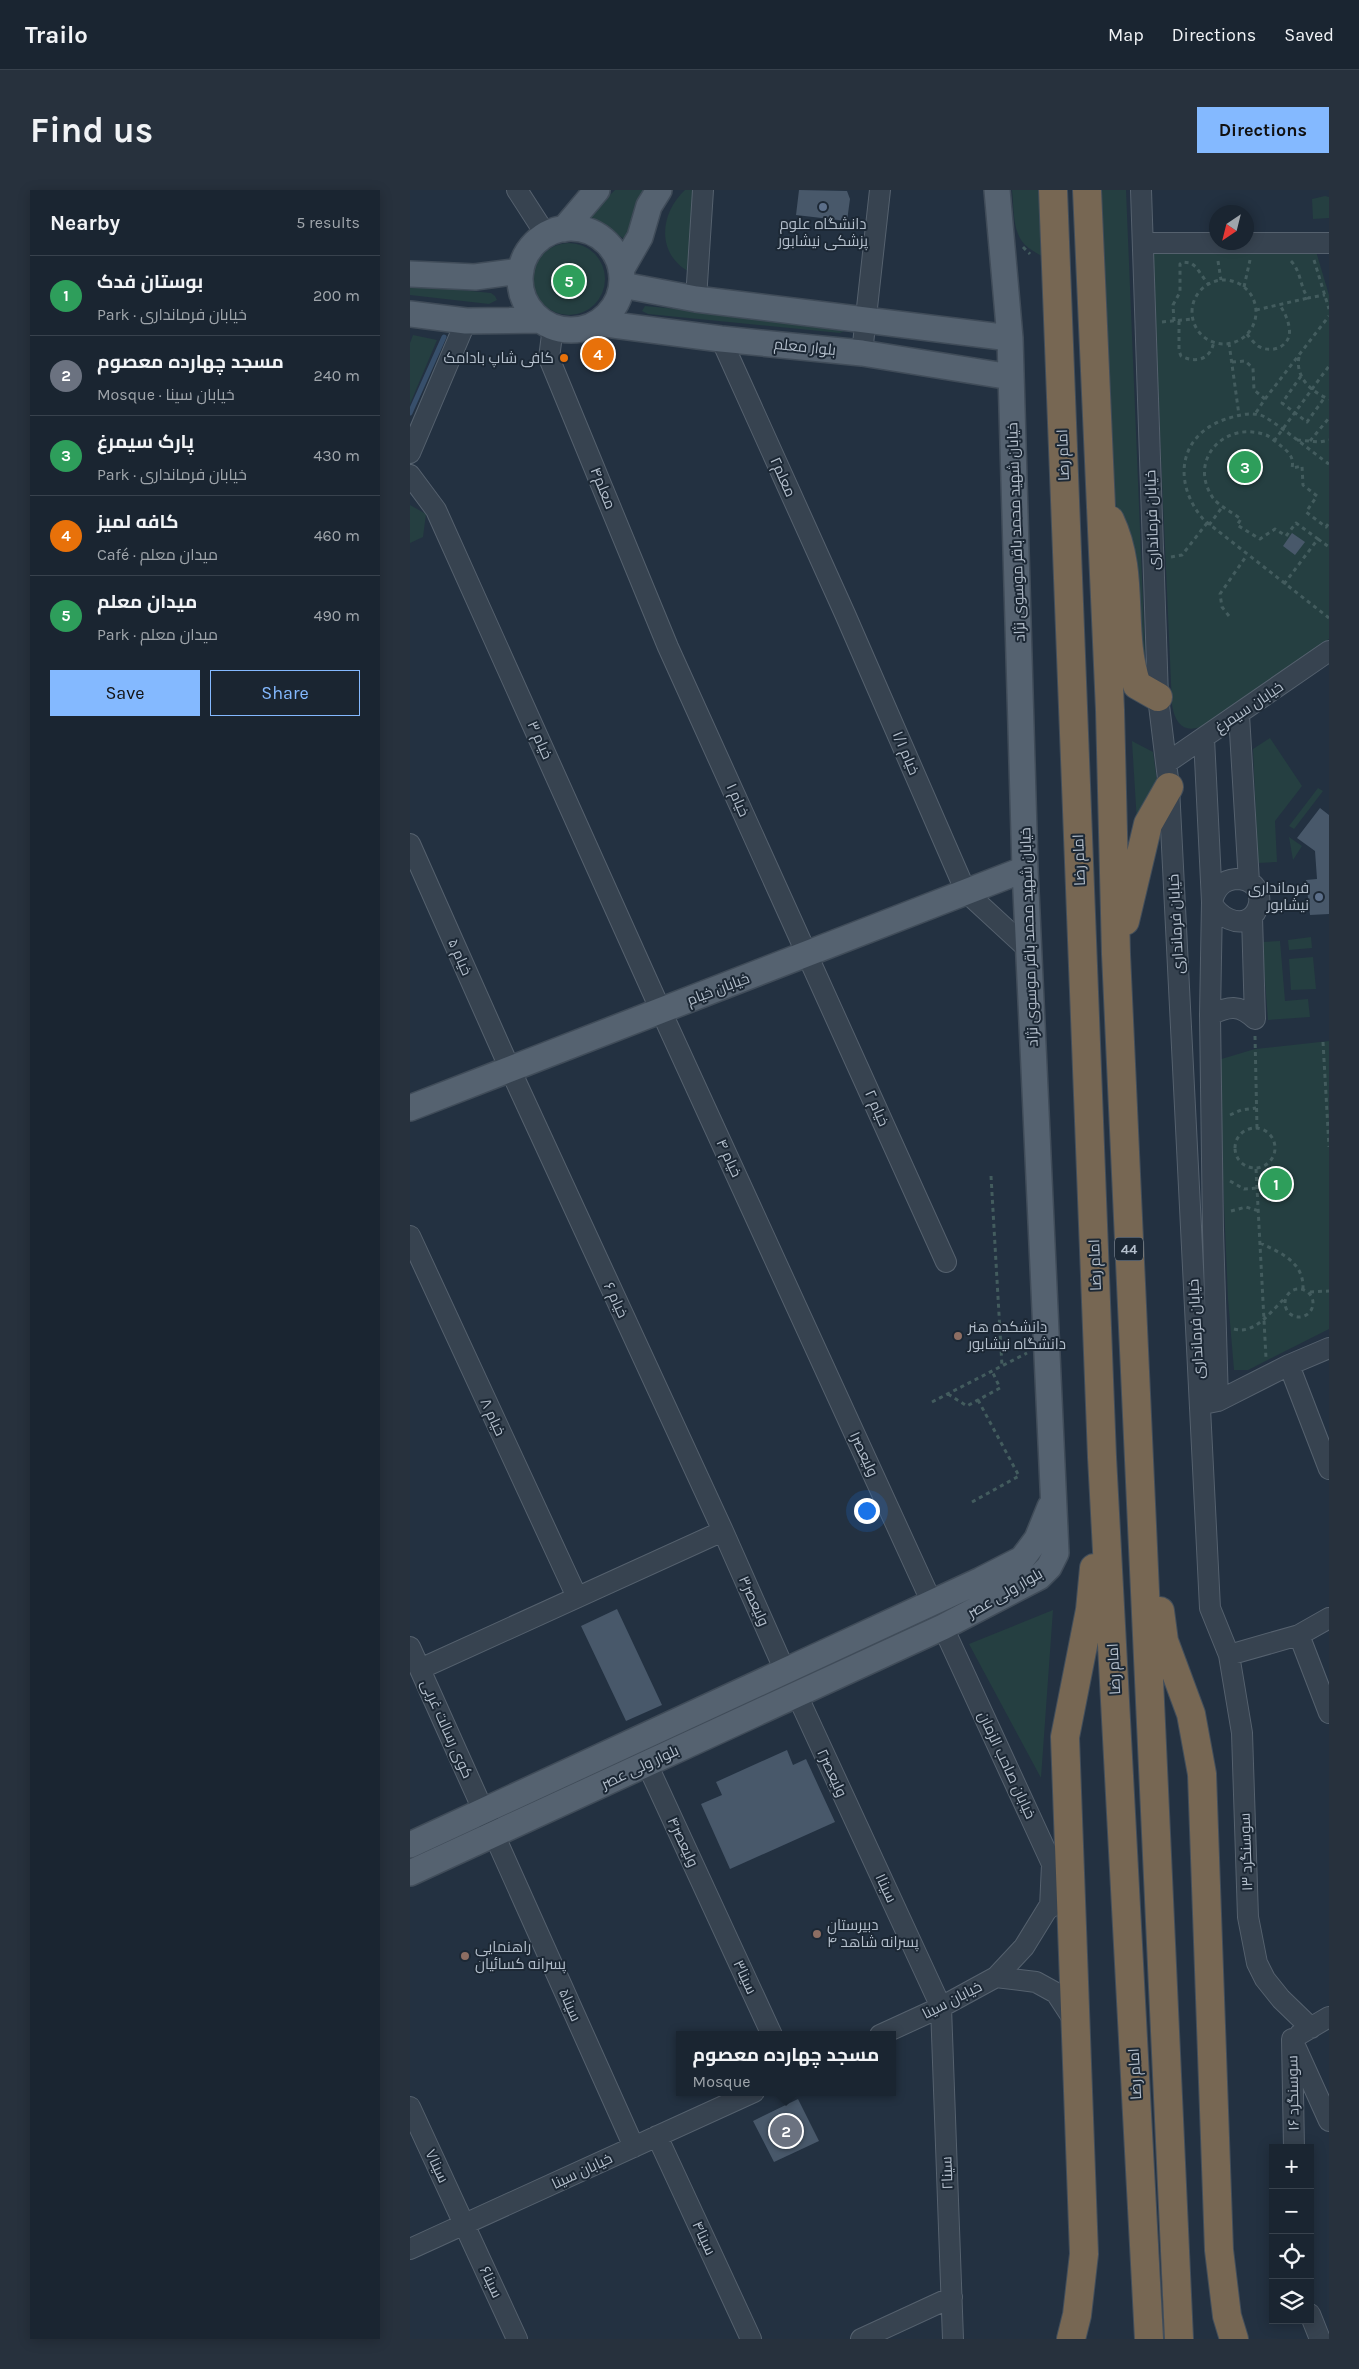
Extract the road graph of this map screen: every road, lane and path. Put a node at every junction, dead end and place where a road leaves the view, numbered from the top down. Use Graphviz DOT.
graph roads {
  1 [pos="517,190"];
  2 [pos="598,190"];
  3 [pos="659,190"];
  4 [pos="703,190"];
  5 [pos="880,190"];
  6 [pos="997,190"];
  7 [pos="1053,190"];
  8 [pos="1086,190"];
  9 [pos="1141,190"];
  10 [pos="555,232"];
  11 [pos="1143,243"];
  12 [pos="1309,243"];
  13 [pos="1329,243"];
  14 [pos="1255,258"];
  15 [pos="1288,259"];
  16 [pos="521,270"];
  17 [pos="410,274"];
  18 [pos="622,278"];
  19 [pos="1208,284"];
  20 [pos="1244,287"];
  21 [pos="1325,295"];
  22 [pos="1308,298"];
  23 [pos="696,299"];
  24 [pos="1280,305"];
  25 [pos="1329,309"];
  26 [pos="1256,310"];
  27 [pos="410,314"];
  28 [pos="1329,316"];
  29 [pos="1193,319"];
  30 [pos="466,321"];
  31 [pos="866,321"];
  32 [pos="1176,321"];
  33 [pos="598,323"];
  34 [pos="1158,323"];
  35 [pos="547,324"];
  36 [pos="1247,334"];
  37 [pos="1010,338"];
  38 [pos="721,339"];
  39 [pos="1214,342"];
  40 [pos="1229,343"];
  41 [pos="862,353"];
  42 [pos="1300,354"];
  43 [pos="1232,362"];
  44 [pos="1329,366"];
  45 [pos="1301,376"];
  46 [pos="1011,377"];
  47 [pos="1312,389"];
  48 [pos="1327,398"];
  49 [pos="1265,399"];
  50 [pos="1295,412"];
  51 [pos="1254,414"];
  52 [pos="1239,415"];
  53 [pos="1329,418"];
  54 [pos="1283,430"];
  55 [pos="1296,440"];
  56 [pos="1329,440"];
  57 [pos="1274,441"];
  58 [pos="1310,441"];
  59 [pos="410,453"];
  60 [pos="1329,464"];
  61 [pos="410,475"];
  62 [pos="1101,503"];
  63 [pos="1223,506"];
  64 [pos="1208,524"];
  65 [pos="1328,526"];
  66 [pos="1318,539"];
  67 [pos="1329,547"];
  68 [pos="1247,555"];
  69 [pos="1168,558"];
  70 [pos="1284,584"];
  71 [pos="845,614"];
  72 [pos="1229,616"];
  73 [pos="1329,618"];
  74 [pos="668,647"];
  75 [pos="1328,655"];
  76 [pos="1158,697"];
  77 [pos="1239,715"];
  78 [pos="1204,738"];
  79 [pos="1168,774"];
  80 [pos="410,844"];
  81 [pos="1025,869"];
  82 [pos="1249,882"];
  83 [pos="966,892"];
  84 [pos="1212,902"];
  85 [pos="1252,916"];
  86 [pos="1029,950"];
  87 [pos="807,954"];
  88 [pos="1116,954"];
  89 [pos="661,1010"];
  90 [pos="1210,1015"];
  91 [pos="1255,1019"];
  92 [pos="1323,1042"];
  93 [pos="510,1069"];
  94 [pos="410,1108"];
  95 [pos="1328,1109"];
  96 [pos="1257,1128"];
  97 [pos="1329,1147"];
  98 [pos="1213,1168"];
  99 [pos="1256,1168"];
  100 [pos="991,1176"];
  101 [pos="1257,1188"];
  102 [pos="1259,1211"];
  103 [pos="1213,1230"];
  104 [pos="410,1236"];
  105 [pos="1260,1243"];
  106 [pos="946,1262"];
  107 [pos="1303,1289"];
  108 [pos="1329,1291"];
  109 [pos="1309,1292"];
  110 [pos="1286,1297"];
  111 [pos="796,1305"];
  112 [pos="1263,1318"];
  113 [pos="1215,1320"];
  114 [pos="1329,1348"];
  115 [pos="1032,1351"];
  116 [pos="1289,1365"];
  117 [pos="1002,1366"];
  118 [pos="992,1371"];
  119 [pos="1267,1376"];
  120 [pos="948,1394"];
  121 [pos="978,1400"];
  122 [pos="932,1402"];
  123 [pos="1209,1403"];
  124 [pos="1139,1452"];
  125 [pos="1102,1457"];
  126 [pos="1329,1468"];
  127 [pos="1054,1497"];
  128 [pos="972,1502"];
  129 [pos="723,1531"];
  130 [pos="577,1597"];
  131 [pos="932,1603"];
  132 [pos="1329,1618"];
  133 [pos="943,1627"];
  134 [pos="1299,1635"];
  135 [pos="410,1646"];
  136 [pos="1229,1655"];
  137 [pos="420,1669"];
  138 [pos="785,1671"];
  139 [pos="796,1694"];
  140 [pos="1329,1713"];
  141 [pos="647,1764"];
  142 [pos="483,1812"];
  143 [pos="493,1835"];
  144 [pos="410,1845"];
  145 [pos="868,1851"];
  146 [pos="1070,1866"];
  147 [pos="410,1873"];
  148 [pos="1050,1908"];
  149 [pos="719,1920"];
  150 [pos="996,1977"];
  151 [pos="940,2007"];
  152 [pos="1329,2017"];
  153 [pos="1076,2025"];
  154 [pos="1311,2028"];
  155 [pos="770,2031"];
  156 [pos="889,2031"];
  157 [pos="1292,2039"];
  158 [pos="745,2096"];
  159 [pos="410,2107"];
  160 [pos="1329,2121"];
  161 [pos="658,2136"];
  162 [pos="1294,2144"];
  163 [pos="634,2147"];
  164 [pos="464,2224"];
  165 [pos="410,2249"];
  166 [pos="952,2297"];
  167 [pos="1314,2324"];
  168 [pos="517,2339"];
  169 [pos="751,2339"];
  170 [pos="861,2339"];
  171 [pos="953,2339"];
  172 [pos="1071,2339"];
  173 [pos="1149,2339"];
  174 [pos="1179,2339"];
  175 [pos="1234,2339"];
  176 [pos="1320,2339"];
  1 -- 10 [label="street"];
  2 -- 10 [label="main road"];
  3 -- 18 [label="main road"];
  4 -- 23 [label="street"];
  5 -- 31 [label="street"];
  6 -- 37 [label="main road, خیابان شهید محمد باقر موسوی نژاد"];
  7 -- 125 [label="highway, امام رضا / 44"];
  8 -- 62 [label="highway, 44"];
  9 -- 11 [label="street, خیابان فرمانداری"];
  10 -- 16 [label="main road"];
  10 -- 18 [label="main road"];
  11 -- 12 [label="street"];
  11 -- 76 [label="street, خیابان فرمانداری"];
  12 -- 13 [label="street"];
  12 -- 21 [label="path"];
  14 -- 20 [label="path"];
  15 -- 22 [label="path"];
  16 -- 17 [label="main road"];
  16 -- 35 [label="main road"];
  18 -- 23 [label="main road"];
  18 -- 33 [label="main road"];
  19 -- 20 [label="path"];
  19 -- 29 [label="path"];
  19 -- 32 [label="path"];
  20 -- 26 [label="path"];
  21 -- 22 [label="path"];
  21 -- 25 [label="path"];
  22 -- 24 [label="path"];
  23 -- 31 [label="main road"];
  24 -- 26 [label="path"];
  24 -- 36 [label="path"];
  26 -- 36 [label="path"];
  27 -- 30 [label="main road"];
  28 -- 42 [label="path"];
  29 -- 32 [label="path"];
  29 -- 39 [label="path"];
  30 -- 35 [label="main road"];
  30 -- 59 [label="street"];
  31 -- 37 [label="main road"];
  31 -- 41 [label="street"];
  32 -- 34 [label="path"];
  32 -- 39 [label="path"];
  33 -- 35 [label="main road"];
  33 -- 38 [label="main road, بلوار معلم"];
  35 -- 74 [label="street, معلم۴"];
  36 -- 40 [label="path"];
  37 -- 46 [label="main road, خیابان شهید محمد باقر موسوی نژاد"];
  38 -- 41 [label="main road, بلوار معلم"];
  38 -- 71 [label="street, معلم۲"];
  39 -- 40 [label="path"];
  40 -- 43 [label="path"];
  41 -- 46 [label="main road, بلوار معلم"];
  42 -- 45 [label="path"];
  42 -- 49 [label="path"];
  43 -- 49 [label="path"];
  43 -- 52 [label="path"];
  44 -- 47 [label="path"];
  45 -- 47 [label="path"];
  45 -- 50 [label="path"];
  46 -- 81 [label="main road, خیابان شهید محمد باقر موسوی نژاد"];
  47 -- 48 [label="path"];
  47 -- 50 [label="path"];
  48 -- 50 [label="path"];
  49 -- 51 [label="path"];
  50 -- 54 [label="path"];
  51 -- 52 [label="path"];
  51 -- 54 [label="path"];
  52 -- 64 [label="path"];
  53 -- 58 [label="path"];
  54 -- 55 [label="path"];
  54 -- 57 [label="path"];
  55 -- 58 [label="path"];
  55 -- 60 [label="path"];
  56 -- 58 [label="path"];
  57 -- 63 [label="path"];
  57 -- 65 [label="path"];
  61 -- 89 [label="street, خیام ۳"];
  62 -- 76 [label="highway"];
  62 -- 88 [label="highway, 44"];
  63 -- 64 [label="path"];
  63 -- 66 [label="path"];
  64 -- 68 [label="path"];
  64 -- 69 [label="path"];
  66 -- 67 [label="path"];
  66 -- 70 [label="path"];
  68 -- 70 [label="path"];
  68 -- 72 [label="path"];
  70 -- 73 [label="path"];
  71 -- 83 [label="street, خیام ۱/۱"];
  74 -- 87 [label="street, خیام ۱"];
  75 -- 77 [label="street, خیابان سیمرغ"];
  76 -- 79 [label="street, خیابان فرمانداری"];
  77 -- 78 [label="street, خیابان سیمرغ"];
  77 -- 82 [label="street"];
  78 -- 79 [label="street, خیابان سیمرغ"];
  78 -- 84 [label="street"];
  79 -- 88 [label="highway"];
  79 -- 123 [label="street, خیابان فرمانداری"];
  80 -- 93 [label="street, خیام ۵"];
  81 -- 83 [label="main road, خیابان خیام"];
  81 -- 86 [label="main road, خیابان شهید محمد باقر موسوی نژاد"];
  82 -- 84 [label="street"];
  82 -- 85 [label="street"];
  83 -- 86 [label="street"];
  83 -- 87 [label="main road, خیابان خیام"];
  84 -- 85 [label="street"];
  84 -- 90 [label="street"];
  85 -- 91 [label="street"];
  86 -- 127 [label="main road, خیابان شهید محمد باقر موسوی نژاد"];
  87 -- 89 [label="main road, خیابان خیام"];
  87 -- 106 [label="street, خیام ۲"];
  88 -- 124 [label="highway, 44"];
  89 -- 93 [label="main road, خیابان خیام"];
  89 -- 111 [label="street, خیام ۴"];
  90 -- 91 [label="street"];
  90 -- 98 [label="street"];
  91 -- 96 [label="path"];
  92 -- 95 [label="path"];
  93 -- 94 [label="main road, خیابان خیام"];
  93 -- 129 [label="street, خیام ۶"];
  95 -- 97 [label="path"];
  96 -- 99 [label="path"];
  96 -- 99 [label="path"];
  98 -- 101 [label="path"];
  98 -- 103 [label="street"];
  99 -- 101 [label="path"];
  100 -- 117 [label="path"];
  101 -- 102 [label="path"];
  102 -- 103 [label="path"];
  102 -- 105 [label="path"];
  103 -- 113 [label="street"];
  104 -- 130 [label="street, خیام ۸"];
  105 -- 107 [label="path"];
  105 -- 112 [label="path"];
  107 -- 109 [label="path"];
  107 -- 110 [label="path"];
  108 -- 109 [label="path"];
  109 -- 110 [label="path"];
  110 -- 112 [label="path"];
  111 -- 131 [label="street, ولیعصر۱"];
  112 -- 113 [label="path"];
  112 -- 119 [label="path"];
  113 -- 123 [label="street"];
  114 -- 116 [label="street"];
  115 -- 117 [label="path"];
  116 -- 119 [label="street"];
  116 -- 126 [label="street"];
  117 -- 118 [label="path"];
  118 -- 120 [label="path"];
  118 -- 121 [label="path"];
  119 -- 123 [label="street"];
  120 -- 121 [label="path"];
  120 -- 122 [label="path"];
  121 -- 128 [label="path"];
  123 -- 136 [label="street, خیابان فرمانداری"];
  124 -- 174 [label="highway, 44"];
  124 -- 175 [label="highway"];
  125 -- 146 [label="highway"];
  125 -- 173 [label="highway, امام رضا / 44"];
  127 -- 131 [label="main road, بلوار ولی عصر"];
  127 -- 133 [label="main road, بلوار ولی عصر"];
  129 -- 130 [label="street"];
  129 -- 138 [label="street, ولیعصر۳"];
  130 -- 137 [label="street"];
  131 -- 133 [label="main road"];
  131 -- 138 [label="main road, بلوار ولی عصر"];
  132 -- 134 [label="street"];
  133 -- 139 [label="main road, بلوار ولی عصر"];
  133 -- 148 [label="street, خیابان صاحب الزمان"];
  134 -- 136 [label="street"];
  134 -- 140 [label="street"];
  135 -- 137 [label="street, کوی رسالت غربی"];
  136 -- 154 [label="street, سوسنگرد ۱۳"];
  137 -- 142 [label="street, کوی رسالت غربی"];
  138 -- 142 [label="main road, بلوار ولی عصر"];
  139 -- 141 [label="main road, بلوار ولی عصر"];
  139 -- 145 [label="street, ولیعصر۲"];
  141 -- 143 [label="main road, بلوار ولی عصر"];
  141 -- 149 [label="street, ولیعصر۴"];
  142 -- 143 [label="street, کوی رسالت غربی"];
  142 -- 144 [label="main road, بلوار ولی عصر"];
  143 -- 147 [label="main road, بلوار ولی عصر"];
  143 -- 163 [label="street, سینا۵"];
  145 -- 151 [label="street, سینا۱"];
  146 -- 148 [label="street, خیابان سینا"];
  146 -- 153 [label="highway"];
  148 -- 150 [label="street, خیابان سینا"];
  149 -- 155 [label="street, سینا۳"];
  150 -- 151 [label="street, خیابان سینا"];
  150 -- 153 [label="street"];
  151 -- 156 [label="street, خیابان سینا"];
  151 -- 166 [label="street, سینا۲"];
  152 -- 154 [label="street"];
  153 -- 172 [label="highway"];
  154 -- 157 [label="street"];
  157 -- 160 [label="street"];
  157 -- 162 [label="street, سوسنگرد ۱۶"];
  158 -- 161 [label="street, خیابان سینا"];
  159 -- 164 [label="street, سینا۷"];
  161 -- 163 [label="street, خیابان سینا"];
  161 -- 169 [label="street, سینا۴"];
  163 -- 164 [label="street, خیابان سینا"];
  164 -- 165 [label="street, خیابان سینا"];
  164 -- 168 [label="street, سینا۶"];
  166 -- 170 [label="street"];
  166 -- 171 [label="street, سینا۲"];
  167 -- 176 [label="street"];
}
